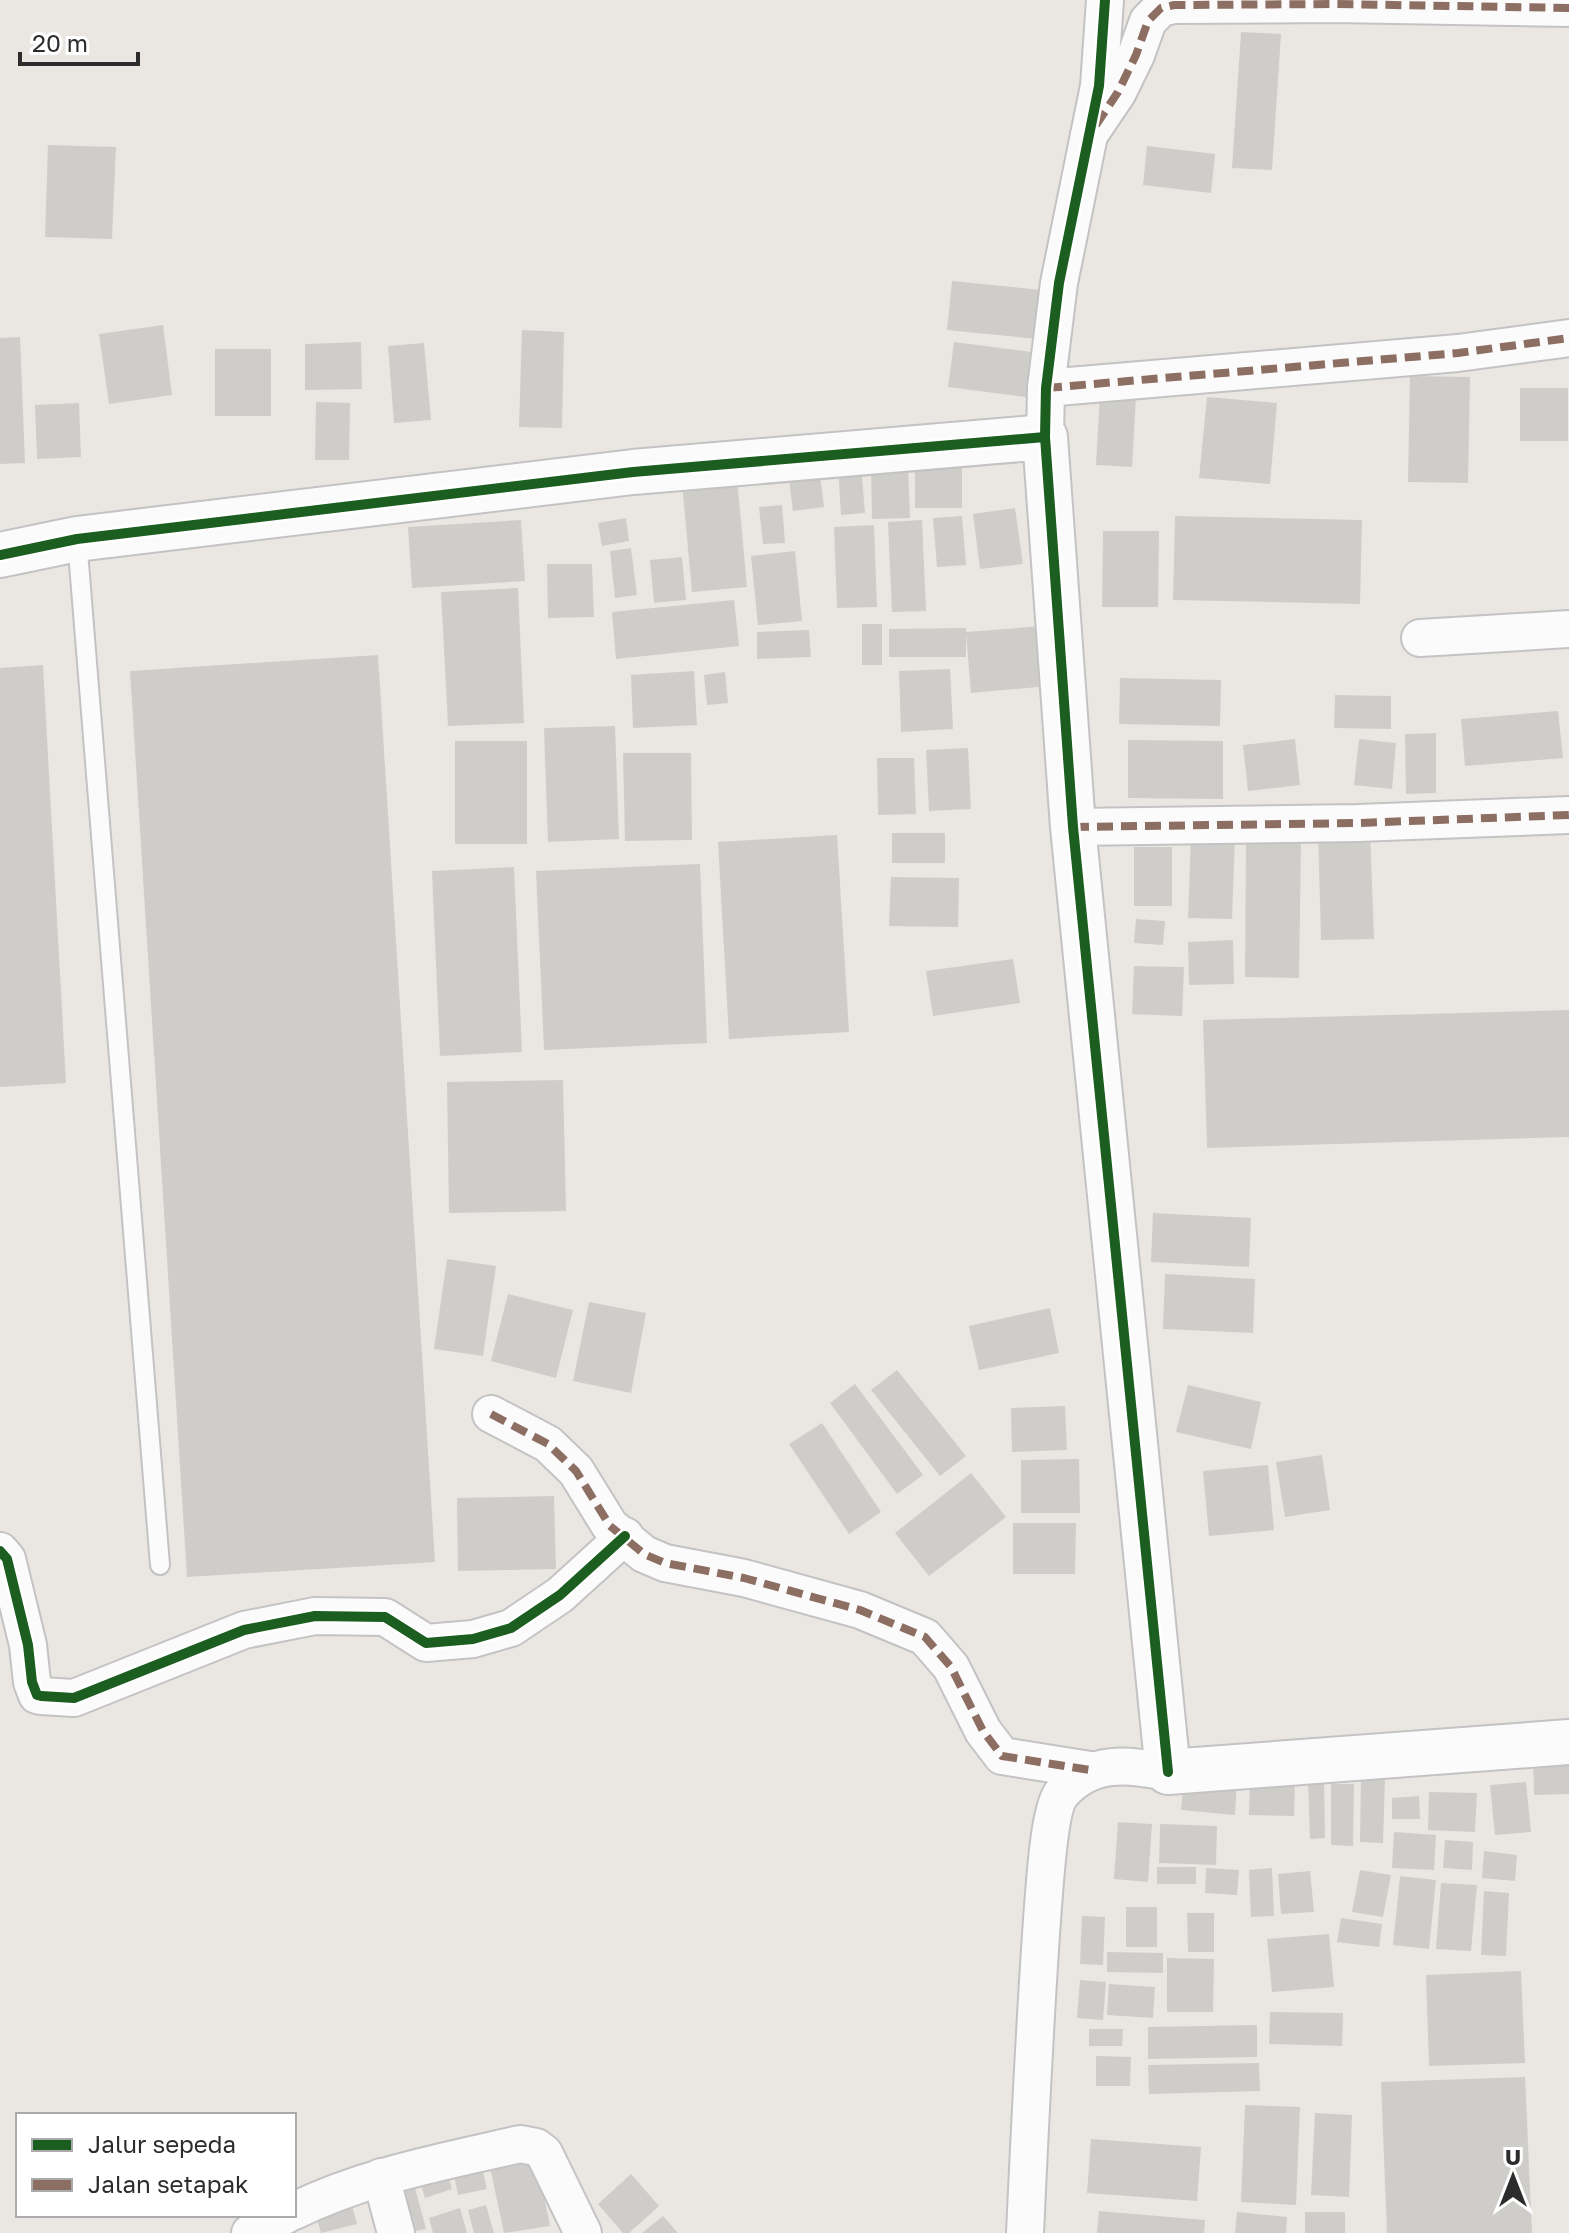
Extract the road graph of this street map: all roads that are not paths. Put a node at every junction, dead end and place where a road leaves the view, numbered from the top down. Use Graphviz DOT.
graph roads {
  1 [pos="1105,0"];
  2 [pos="1335,2"];
  3 [pos="1569,8"];
  4 [pos="1089,135"];
  5 [pos="1569,338"];
  6 [pos="1046,388"];
  7 [pos="1045,437"];
  8 [pos="77,539"];
  9 [pos="0,555"];
  10 [pos="1569,629"];
  11 [pos="1420,638"];
  12 [pos="1569,815"];
  13 [pos="1073,827"];
  14 [pos="491,1414"];
  15 [pos="625,1536"];
  16 [pos="0,1551"];
  17 [pos="160,1565"];
  18 [pos="1569,1742"];
  19 [pos="1090,1770"];
  20 [pos="1168,1772"];
  21 [pos="381,2177"];
  22 [pos="296,2210"];
  23 [pos="282,2217"];
  24 [pos="250,2233"];
  25 [pos="396,2233"];
  26 [pos="583,2233"];
  27 [pos="1025,2233"];
  1 -- 4 [label="street"];
  2 -- 3 [label="street"];
  2 -- 4 [label="street"];
  4 -- 6 [label="street"];
  5 -- 6 [label="street"];
  6 -- 7 [label="street"];
  7 -- 8 [label="street"];
  7 -- 13 [label="street"];
  8 -- 9 [label="street"];
  8 -- 17 [label="lane"];
  10 -- 11 [label="street"];
  12 -- 13 [label="street"];
  13 -- 20 [label="street"];
  14 -- 15 [label="street"];
  15 -- 16 [label="street"];
  15 -- 19 [label="street"];
  18 -- 20 [label="street"];
  19 -- 20 [label="street"];
  19 -- 27 [label="street"];
  21 -- 22 [label="street"];
  21 -- 25 [label="street"];
  21 -- 26 [label="street"];
  23 -- 24 [label="street"];
}
